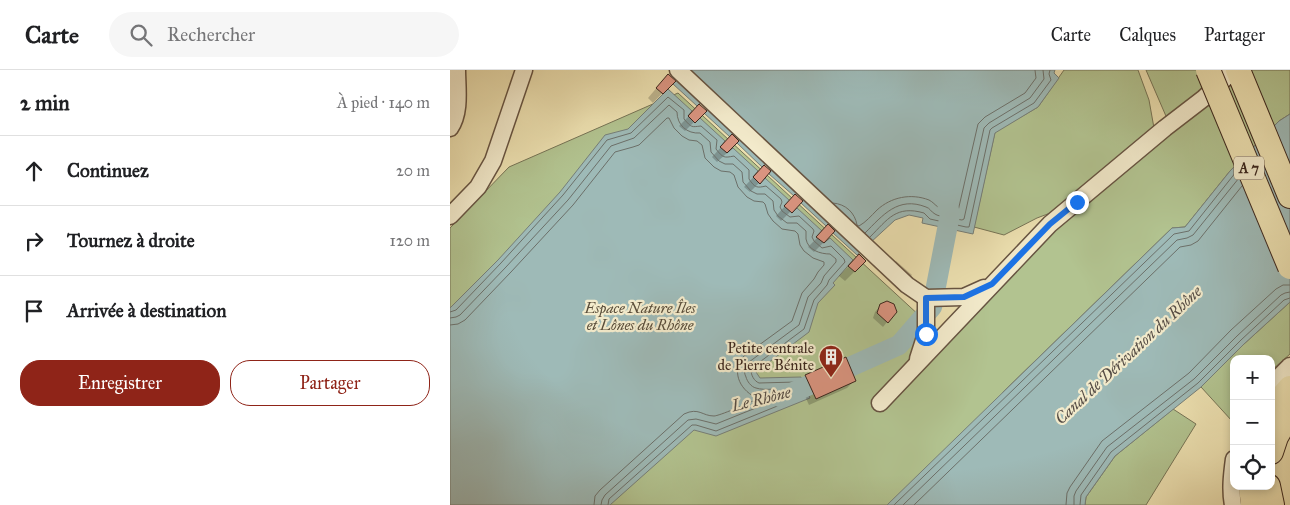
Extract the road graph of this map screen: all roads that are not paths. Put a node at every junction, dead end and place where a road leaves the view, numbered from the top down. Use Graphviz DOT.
graph roads {
  1 [pos="457,70"];
  2 [pos="524,70"];
  3 [pos="678,70"];
  4 [pos="1208,70"];
  5 [pos="1234,70"];
  6 [pos="1238,70"];
  7 [pos="450,128"];
  8 [pos="1290,196"];
  9 [pos="450,216"];
  10 [pos="1290,266"];
  11 [pos="992,284"];
  12 [pos="926,298"];
  13 [pos="916,364"];
  14 [pos="1290,366"];
  15 [pos="1275,381"];
  16 [pos="1290,388"];
  17 [pos="880,403"];
  18 [pos="1275,405"];
  19 [pos="1290,412"];
  20 [pos="1274,445"];
  21 [pos="1232,490"];
  22 [pos="1251,490"];
  23 [pos="1269,490"];
  24 [pos="1233,505"];
  25 [pos="1253,505"];
  26 [pos="1272,505"];
  1 -- 7 [label="street"];
  2 -- 9 [label="street"];
  3 -- 12 [label="street"];
  4 -- 10 [label="highway, A 7, bridge"];
  5 -- 11 [label="street"];
  6 -- 8 [label="highway, A 7"];
  11 -- 12 [label="street"];
  11 -- 13 [label="street"];
  12 -- 13 [label="street"];
  13 -- 17 [label="street"];
  14 -- 15 [label="street"];
  16 -- 18 [label="highway"];
  19 -- 20 [label="highway"];
  21 -- 24 [label="street"];
  22 -- 25 [label="highway"];
  23 -- 26 [label="highway"];
}
